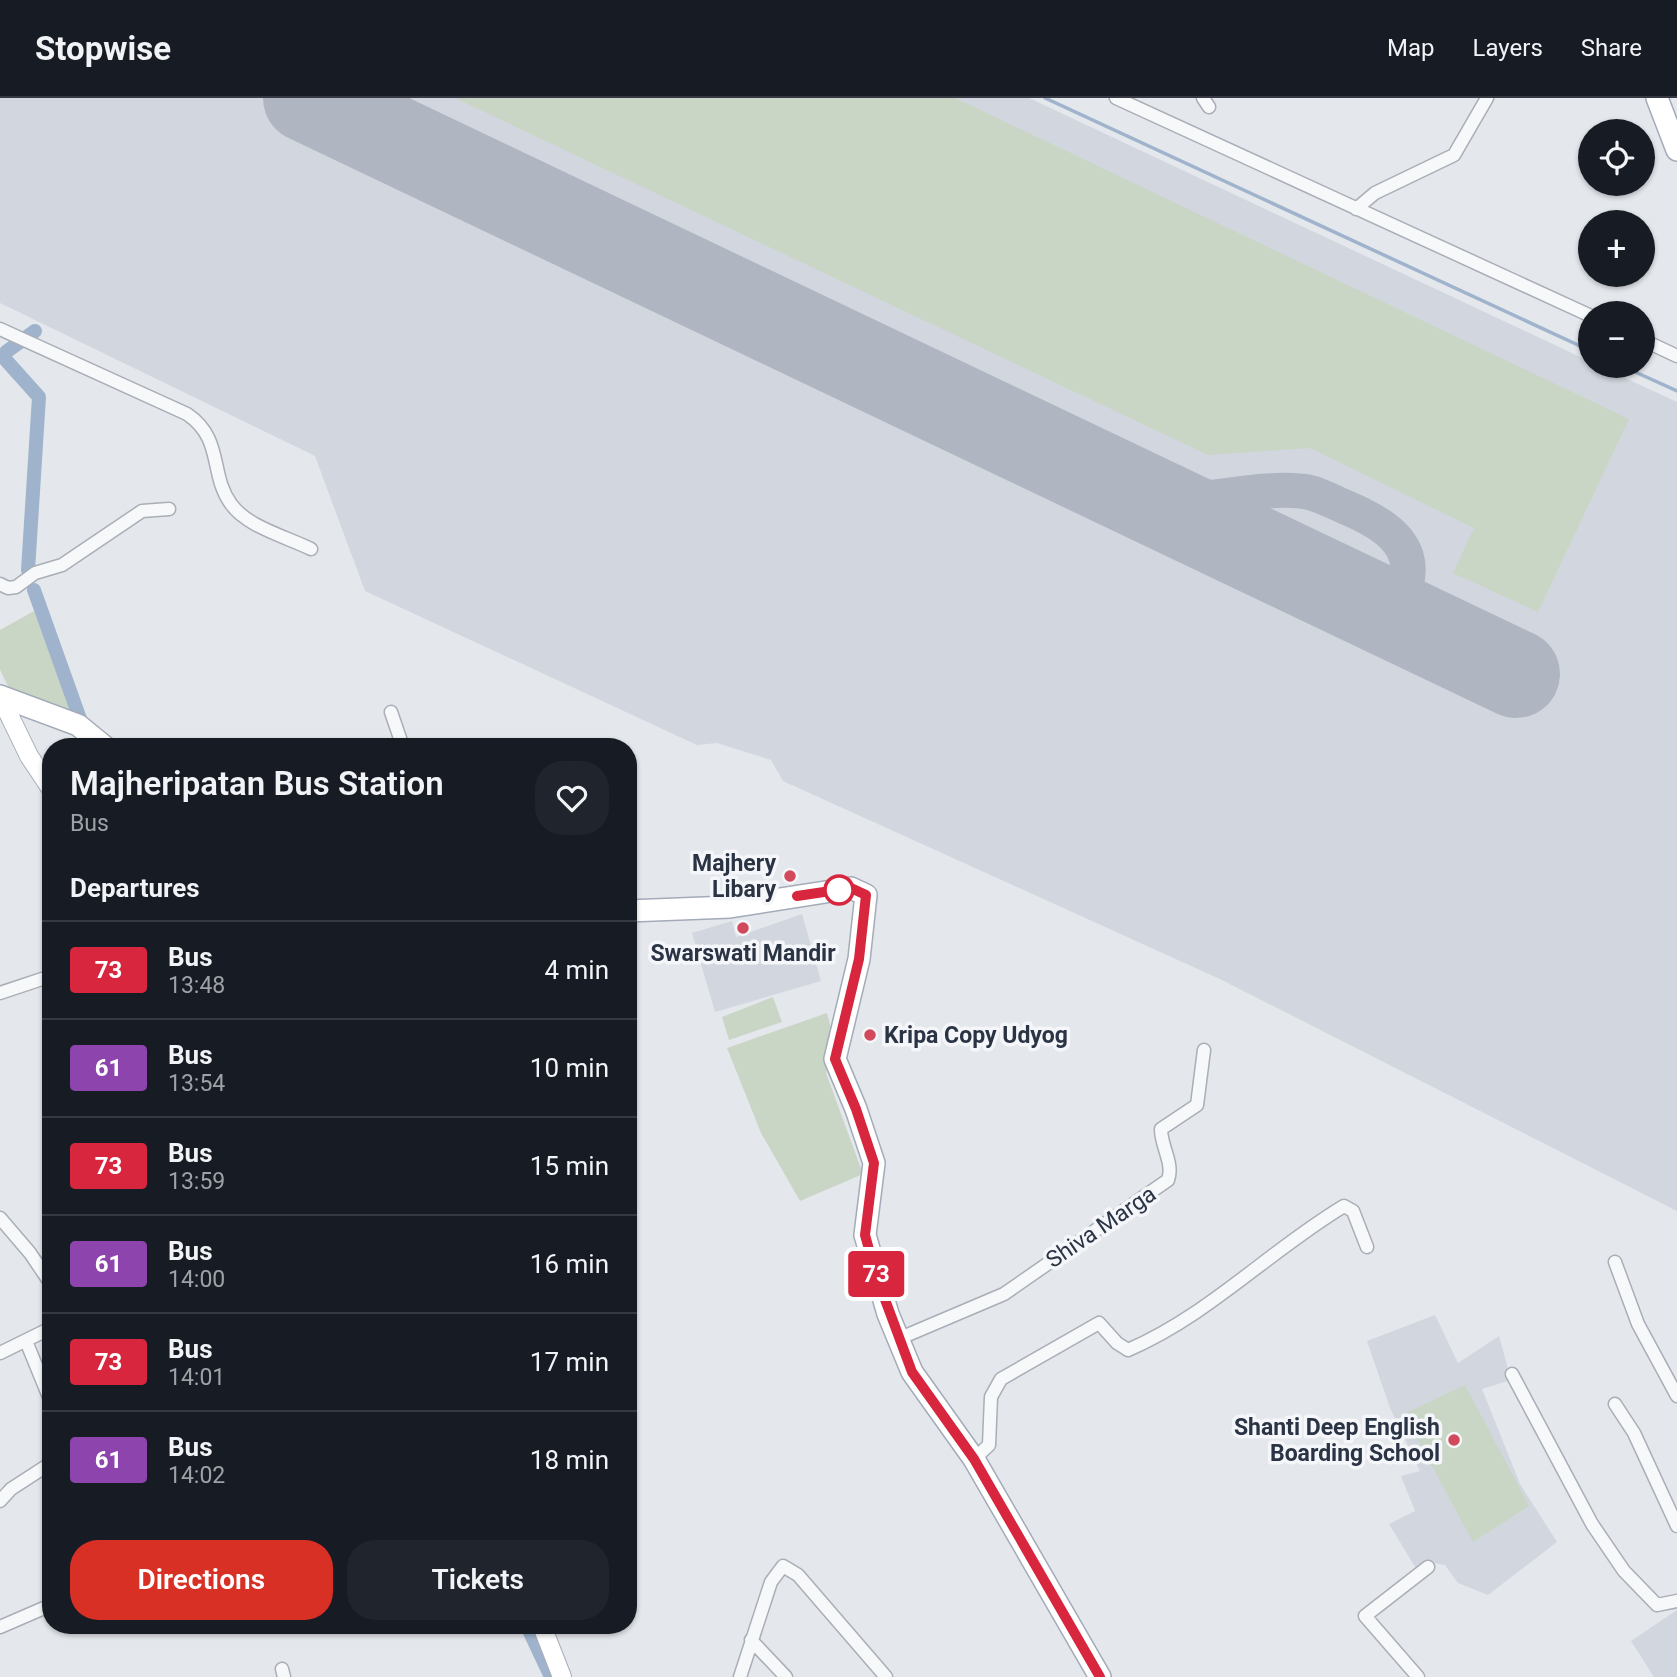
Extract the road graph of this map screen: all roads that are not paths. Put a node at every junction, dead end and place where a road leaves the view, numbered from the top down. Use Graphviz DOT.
graph roads {
  1 [pos="1116,98"];
  2 [pos="1488,98"];
  3 [pos="1657,98"];
  4 [pos="1677,150"];
  5 [pos="1356,209"];
  6 [pos="1578,310"];
  7 [pos="0,329"];
  8 [pos="1655,345"];
  9 [pos="1677,355"];
  10 [pos="169,509"];
  11 [pos="311,549"];
  12 [pos="0,584"];
  13 [pos="0,696"];
  14 [pos="391,712"];
  15 [pos="94,738"];
  16 [pos="399,738"];
  17 [pos="42,776"];
  18 [pos="637,911"];
  19 [pos="42,979"];
  20 [pos="0,993"];
  21 [pos="1204,1050"];
  22 [pos="0,1218"];
  23 [pos="1367,1247"];
  24 [pos="1615,1262"];
  25 [pos="42,1271"];
  26 [pos="42,1333"];
  27 [pos="898,1339"];
  28 [pos="26,1341"];
  29 [pos="0,1353"];
  30 [pos="1512,1374"];
  31 [pos="42,1380"];
  32 [pos="1677,1396"];
  33 [pos="1615,1404"];
  34 [pos="974,1459"];
  35 [pos="42,1469"];
  36 [pos="0,1501"];
  37 [pos="1677,1526"];
  38 [pos="1428,1567"];
  39 [pos="1677,1601"];
  40 [pos="42,1609"];
  41 [pos="0,1627"];
  42 [pos="545,1634"];
  43 [pos="751,1640"];
  44 [pos="562,1677"];
  45 [pos="740,1677"];
  46 [pos="786,1677"];
  47 [pos="886,1677"];
  48 [pos="1100,1677"];
  49 [pos="1418,1677"];
  1 -- 5 [label="street"];
  2 -- 5 [label="street"];
  3 -- 4 [label="main road"];
  5 -- 6 [label="street"];
  7 -- 11 [label="street"];
  8 -- 9 [label="street"];
  10 -- 12 [label="street"];
  13 -- 15 [label="main road"];
  13 -- 17 [label="street"];
  14 -- 16 [label="street"];
  18 -- 27 [label="main road"];
  19 -- 20 [label="street"];
  21 -- 27 [label="street, Shiva Marga"];
  22 -- 25 [label="street"];
  23 -- 34 [label="street"];
  24 -- 32 [label="street"];
  26 -- 28 [label="street"];
  27 -- 34 [label="main road"];
  28 -- 29 [label="street"];
  28 -- 31 [label="street"];
  30 -- 39 [label="street"];
  33 -- 37 [label="street"];
  34 -- 48 [label="main road"];
  35 -- 36 [label="street"];
  38 -- 49 [label="street"];
  40 -- 41 [label="street"];
  42 -- 44 [label="street"];
  43 -- 45 [label="street"];
  43 -- 46 [label="street"];
  43 -- 47 [label="street"];
}
